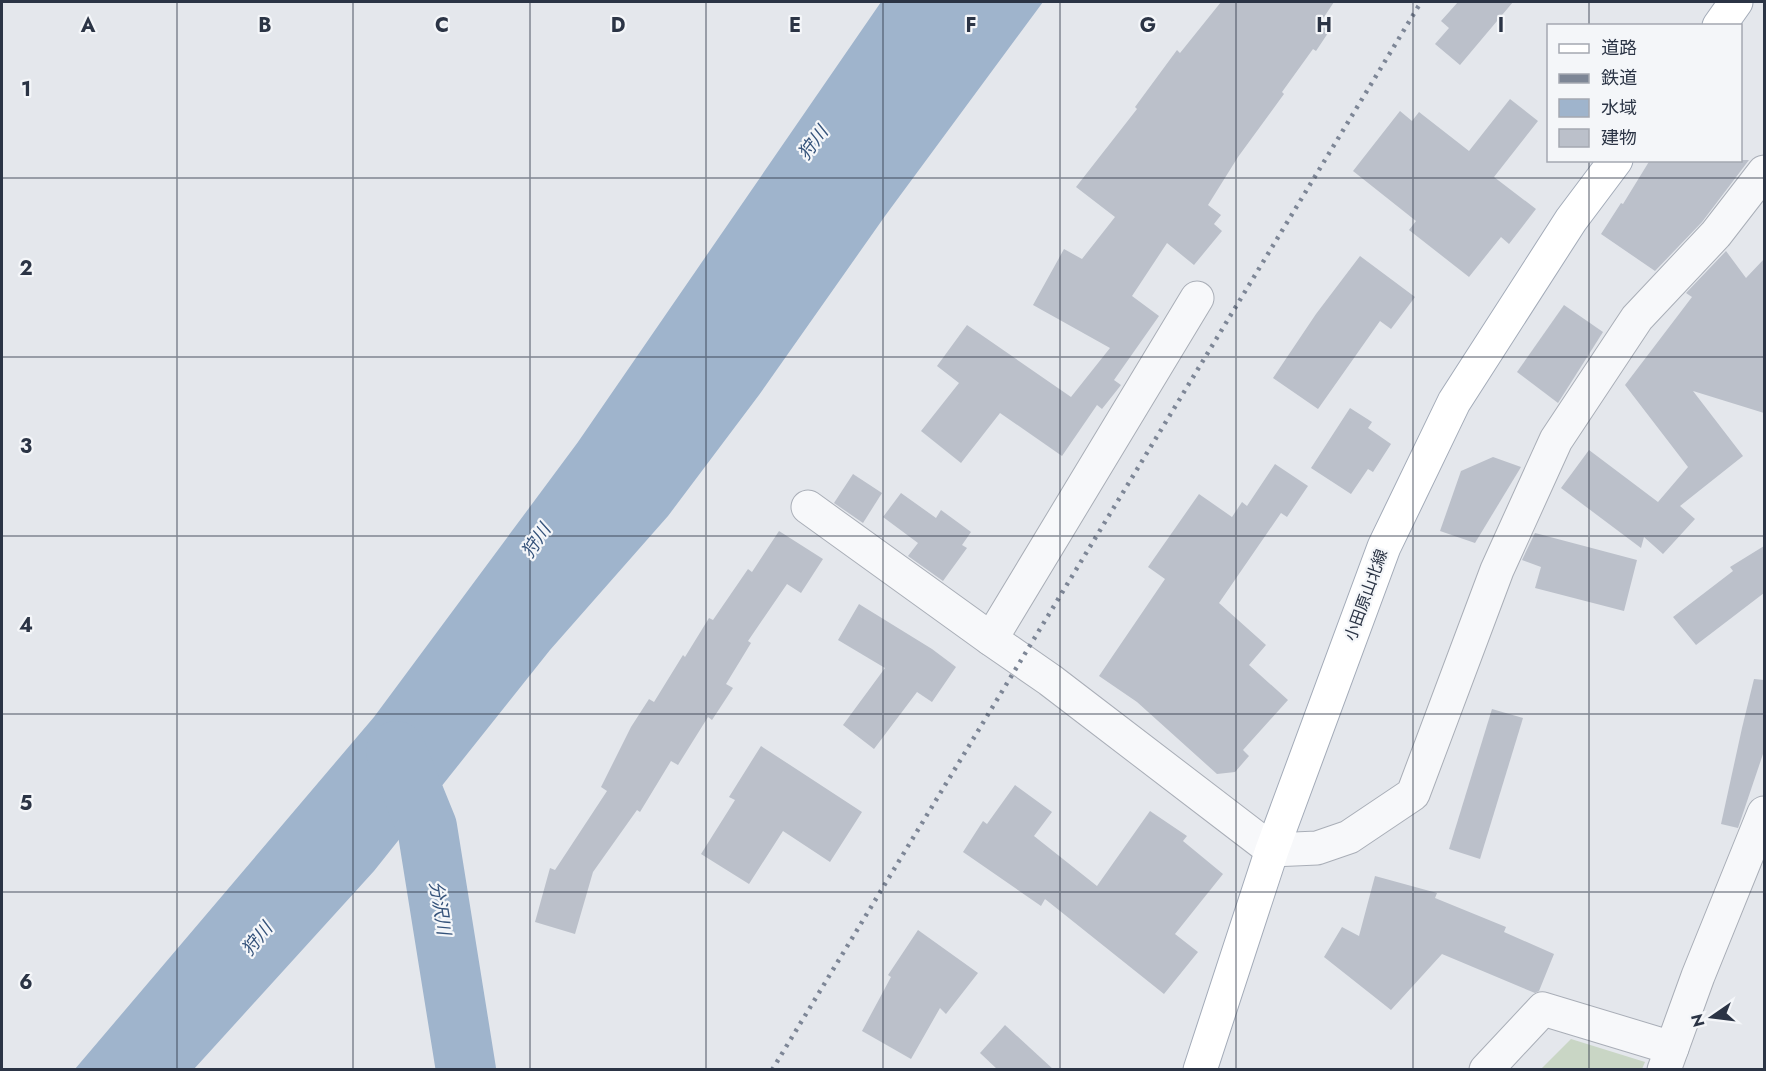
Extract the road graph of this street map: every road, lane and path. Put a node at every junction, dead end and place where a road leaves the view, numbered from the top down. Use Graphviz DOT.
graph roads {
  1 [pos="1737,2"];
  2 [pos="1720,24"];
  3 [pos="1614,162"];
  4 [pos="1764,172"];
  5 [pos="1197,298"];
  6 [pos="808,507"];
  7 [pos="991,639"];
  8 [pos="1764,813"];
  9 [pos="1272,850"];
  10 [pos="1668,1059"];
  11 [pos="1200,1070"];
  12 [pos="1486,1070"];
  1 -- 2 [label="main road"];
  3 -- 9 [label="main road, 小田原山北線"];
  4 -- 9 [label="street"];
  5 -- 7 [label="street"];
  6 -- 7 [label="street"];
  7 -- 9 [label="street"];
  8 -- 10 [label="street"];
  9 -- 11 [label="main road, 小田原山北線"];
  10 -- 12 [label="street"];
}
